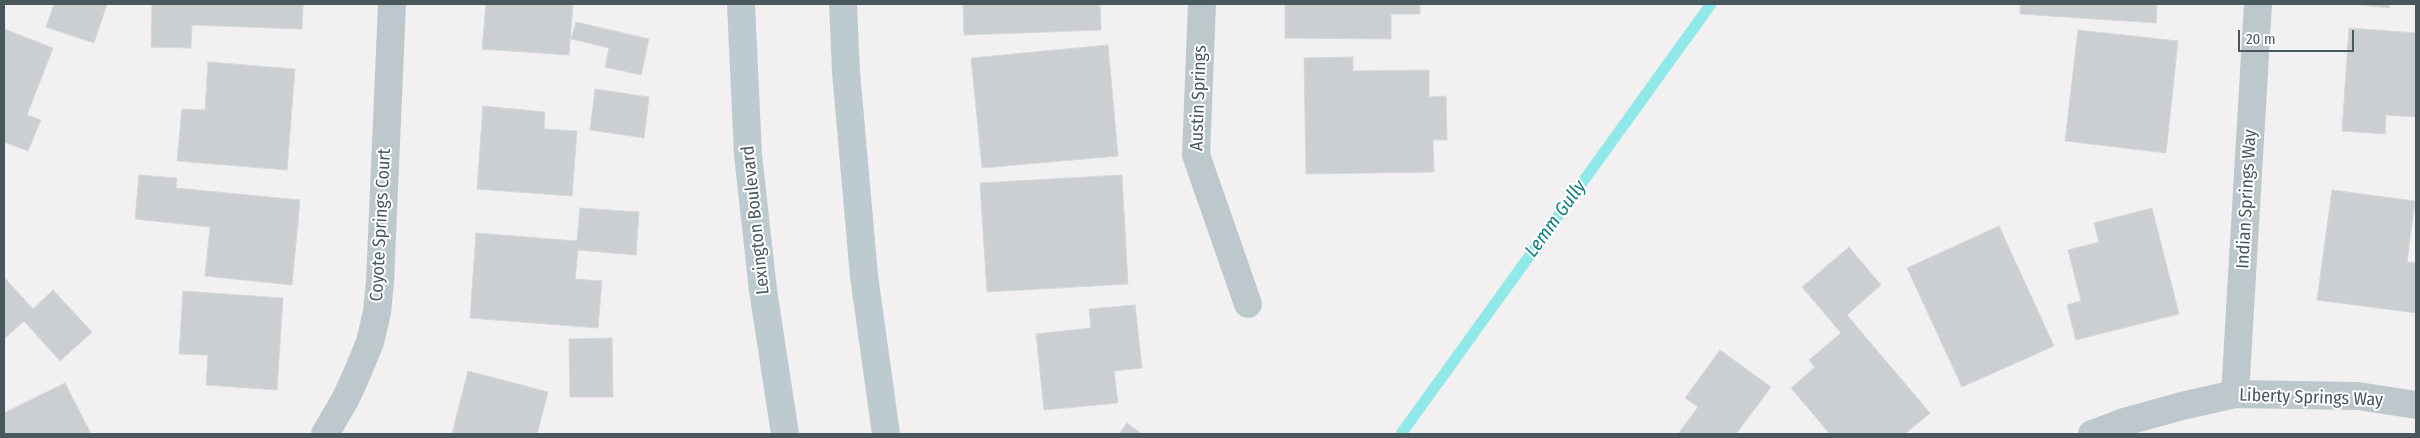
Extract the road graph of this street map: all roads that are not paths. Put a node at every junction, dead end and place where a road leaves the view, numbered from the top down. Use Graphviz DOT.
graph roads {
  1 [pos="392,4"];
  2 [pos="741,4"];
  3 [pos="844,4"];
  4 [pos="1202,4"];
  5 [pos="2258,4"];
  6 [pos="1248,304"];
  7 [pos="2235,394"];
  8 [pos="2416,405"];
  9 [pos="325,434"];
  10 [pos="785,434"];
  11 [pos="886,434"];
  12 [pos="2092,434"];
  1 -- 9 [label="street, Coyote Springs Court"];
  2 -- 10 [label="main road, Lexington Boulevard"];
  3 -- 11 [label="main road"];
  4 -- 6 [label="street, Austin Springs"];
  5 -- 7 [label="street, Indian Springs Way"];
  7 -- 8 [label="street, Liberty Springs Way"];
  7 -- 12 [label="street, Liberty Springs Way"];
}
